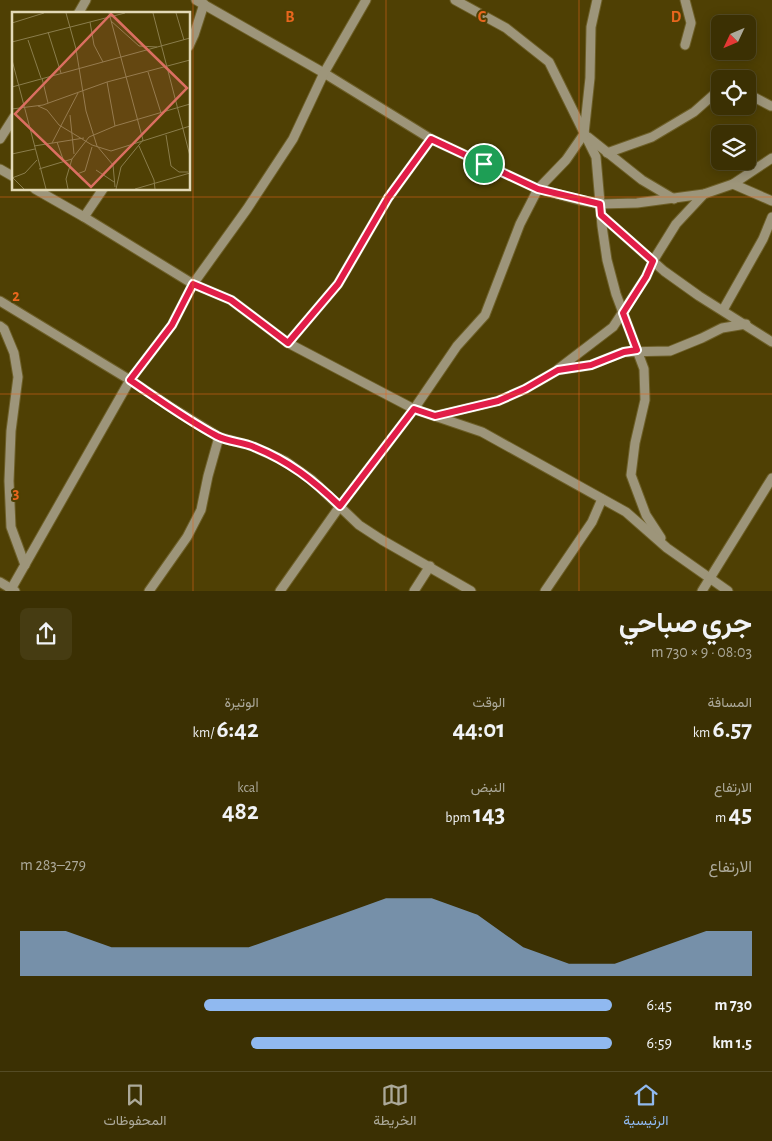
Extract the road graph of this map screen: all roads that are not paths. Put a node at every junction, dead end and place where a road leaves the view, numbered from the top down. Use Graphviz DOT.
graph roads {
  1 [pos="86,0"];
  2 [pos="366,0"];
  3 [pos="455,0"];
  4 [pos="597,0"];
  5 [pos="685,0"];
  6 [pos="200,2"];
  7 [pos="79,12"];
  8 [pos="190,44"];
  9 [pos="685,45"];
  10 [pos="324,73"];
  11 [pos="711,97"];
  12 [pos="756,98"];
  13 [pos="771,106"];
  14 [pos="12,120"];
  15 [pos="584,134"];
  16 [pos="0,139"];
  17 [pos="431,139"];
  18 [pos="607,153"];
  19 [pos="772,158"];
  20 [pos="0,169"];
  21 [pos="12,176"];
  22 [pos="733,184"];
  23 [pos="538,189"];
  24 [pos="37,190"];
  25 [pos="102,190"];
  26 [pos="704,194"];
  27 [pos="674,199"];
  28 [pos="772,200"];
  29 [pos="600,204"];
  30 [pos="601,215"];
  31 [pos="84,216"];
  32 [pos="772,217"];
  33 [pos="653,261"];
  34 [pos="193,284"];
  35 [pos="0,301"];
  36 [pos="723,310"];
  37 [pos="623,313"];
  38 [pos="746,324"];
  39 [pos="0,326"];
  40 [pos="772,342"];
  41 [pos="288,343"];
  42 [pos="637,350"];
  43 [pos="558,370"];
  44 [pos="130,380"];
  45 [pos="414,409"];
  46 [pos="435,416"];
  47 [pos="219,437"];
  48 [pos="772,478"];
  49 [pos="602,499"];
  50 [pos="340,506"];
  51 [pos="668,548"];
  52 [pos="25,565"];
  53 [pos="430,566"];
  54 [pos="710,578"];
  55 [pos="0,582"];
  56 [pos="12,590"];
  57 [pos="149,591"];
  58 [pos="280,591"];
  59 [pos="414,591"];
  60 [pos="471,591"];
  61 [pos="545,591"];
  62 [pos="702,591"];
  63 [pos="728,591"];
  1 -- 7 [label="street"];
  2 -- 10 [label="street"];
  3 -- 15 [label="street"];
  4 -- 15 [label="street"];
  5 -- 9 [label="street"];
  6 -- 8 [label="street"];
  6 -- 10 [label="street"];
  10 -- 17 [label="street"];
  10 -- 34 [label="street"];
  11 -- 18 [label="street"];
  12 -- 13 [label="street"];
  14 -- 16 [label="street"];
  15 -- 18 [label="street"];
  15 -- 23 [label="street"];
  15 -- 29 [label="street"];
  17 -- 23 [label="street"];
  17 -- 41 [label="street"];
  18 -- 27 [label="street"];
  19 -- 22 [label="street"];
  20 -- 21 [label="street"];
  22 -- 26 [label="street"];
  22 -- 28 [label="street"];
  23 -- 29 [label="street"];
  23 -- 45 [label="street"];
  24 -- 31 [label="street"];
  25 -- 31 [label="street"];
  26 -- 27 [label="street"];
  26 -- 33 [label="street"];
  27 -- 29 [label="street"];
  29 -- 30 [label="street"];
  30 -- 33 [label="street"];
  30 -- 37 [label="street"];
  31 -- 34 [label="street"];
  32 -- 36 [label="street"];
  33 -- 36 [label="street"];
  33 -- 37 [label="street"];
  34 -- 41 [label="street"];
  34 -- 44 [label="street"];
  35 -- 44 [label="street"];
  36 -- 38 [label="street"];
  37 -- 42 [label="street"];
  37 -- 43 [label="street"];
  38 -- 40 [label="street"];
  38 -- 42 [label="street"];
  39 -- 52 [label="street"];
  41 -- 45 [label="street"];
  42 -- 43 [label="street"];
  42 -- 51 [label="street"];
  43 -- 46 [label="street"];
  44 -- 47 [label="street"];
  44 -- 52 [label="street"];
  45 -- 46 [label="street"];
  45 -- 50 [label="street"];
  46 -- 49 [label="street"];
  47 -- 50 [label="street"];
  47 -- 57 [label="street"];
  48 -- 54 [label="street"];
  49 -- 51 [label="street"];
  49 -- 61 [label="street"];
  50 -- 53 [label="street"];
  50 -- 58 [label="street"];
  51 -- 54 [label="street"];
  52 -- 56 [label="street"];
  53 -- 59 [label="street"];
  53 -- 60 [label="street"];
  54 -- 62 [label="street"];
  54 -- 63 [label="street"];
  55 -- 56 [label="street"];
}
